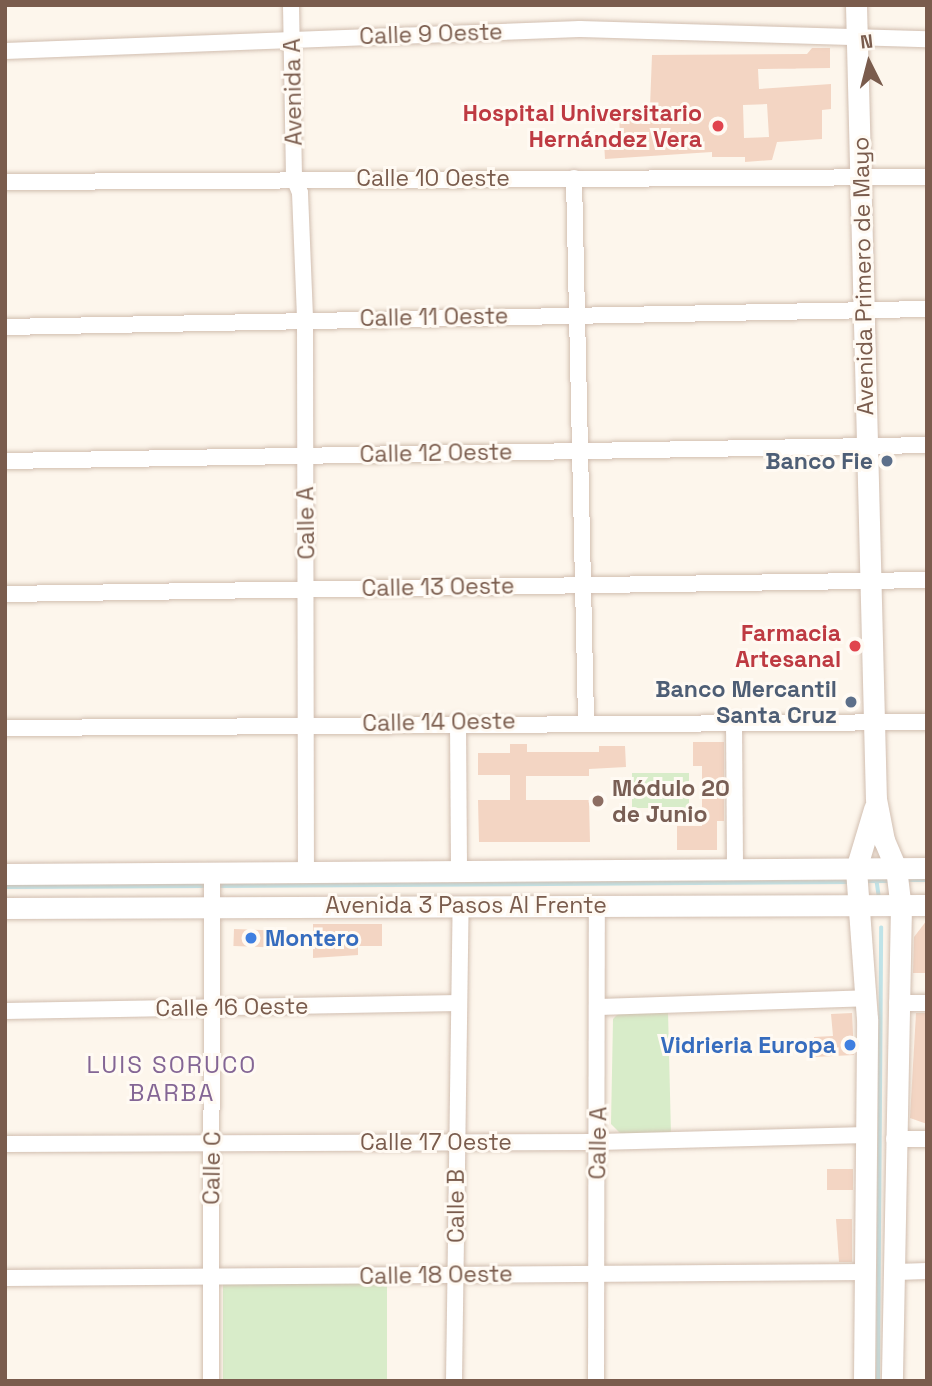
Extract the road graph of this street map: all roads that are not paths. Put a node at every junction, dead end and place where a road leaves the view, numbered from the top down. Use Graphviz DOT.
graph roads {
  1 [pos="291,5"];
  2 [pos="856,5"];
  3 [pos="292,37"];
  4 [pos="857,38"];
  5 [pos="927,39"];
  6 [pos="5,51"];
  7 [pos="927,177"];
  8 [pos="294,178"];
  9 [pos="574,178"];
  10 [pos="860,178"];
  11 [pos="5,182"];
  12 [pos="927,309"];
  13 [pos="863,310"];
  14 [pos="577,314"];
  15 [pos="305,320"];
  16 [pos="5,327"];
  17 [pos="867,445"];
  18 [pos="927,445"];
  19 [pos="580,450"];
  20 [pos="306,456"];
  21 [pos="5,461"];
  22 [pos="870,580"];
  23 [pos="927,580"];
  24 [pos="583,586"];
  25 [pos="307,589"];
  26 [pos="5,594"];
  27 [pos="586,721"];
  28 [pos="734,721"];
  29 [pos="458,722"];
  30 [pos="874,722"];
  31 [pos="927,722"];
  32 [pos="308,724"];
  33 [pos="5,728"];
  34 [pos="876,799"];
  35 [pos="927,868"];
  36 [pos="459,869"];
  37 [pos="735,869"];
  38 [pos="306,870"];
  39 [pos="5,874"];
  40 [pos="898,884"];
  41 [pos="857,885"];
  42 [pos="213,888"];
  43 [pos="461,905"];
  44 [pos="597,905"];
  45 [pos="927,905"];
  46 [pos="5,908"];
  47 [pos="866,998"];
  48 [pos="459,1003"];
  49 [pos="897,1003"];
  50 [pos="927,1003"];
  51 [pos="599,1007"];
  52 [pos="215,1008"];
  53 [pos="5,1011"];
  54 [pos="867,1135"];
  55 [pos="894,1139"];
  56 [pos="927,1139"];
  57 [pos="213,1141"];
  58 [pos="456,1142"];
  59 [pos="598,1142"];
  60 [pos="5,1144"];
  61 [pos="927,1271"];
  62 [pos="867,1272"];
  63 [pos="896,1272"];
  64 [pos="596,1273"];
  65 [pos="457,1275"];
  66 [pos="5,1278"];
  67 [pos="211,1278"];
  68 [pos="879,1356"];
  69 [pos="211,1381"];
  70 [pos="454,1381"];
  71 [pos="596,1381"];
  72 [pos="864,1381"];
  73 [pos="892,1381"];
  1 -- 3 [label="street, Avenida A"];
  2 -- 4 [label="main road, Avenida Primero de Mayo"];
  3 -- 4 [label="street, Calle 9 Oeste"];
  3 -- 6 [label="street, Calle 9 Oeste"];
  3 -- 8 [label="street, Avenida A"];
  4 -- 5 [label="street, Calle 9 Oeste"];
  4 -- 10 [label="main road, Avenida Primero de Mayo"];
  7 -- 10 [label="street, Calle 10 Oeste"];
  8 -- 9 [label="street, Calle 10 Oeste"];
  8 -- 11 [label="street, Calle 10 Oeste"];
  8 -- 15 [label="street, Calle A"];
  9 -- 10 [label="street, Calle 10 Oeste"];
  9 -- 14 [label="street"];
  10 -- 13 [label="main road, Avenida Primero de Mayo"];
  12 -- 13 [label="street, Calle 11 Oeste"];
  13 -- 14 [label="street, Calle 11 Oeste"];
  13 -- 17 [label="main road, Avenida Primero de Mayo"];
  14 -- 15 [label="street, Calle 11 Oeste"];
  14 -- 19 [label="street"];
  15 -- 16 [label="street, Calle 11 Oeste"];
  15 -- 20 [label="street, Calle A"];
  17 -- 18 [label="street, Calle 12 Oeste"];
  17 -- 19 [label="street, Calle 12 Oeste"];
  17 -- 22 [label="main road, Avenida Primero de Mayo"];
  19 -- 20 [label="street, Calle 12 Oeste"];
  19 -- 24 [label="street"];
  20 -- 21 [label="street, Calle 12 Oeste"];
  20 -- 25 [label="street, Calle A"];
  22 -- 23 [label="street, Calle 13 Oeste"];
  22 -- 24 [label="street, Calle 13 Oeste"];
  22 -- 30 [label="main road, Avenida Primero de Mayo"];
  24 -- 25 [label="street, Calle 13 Oeste"];
  24 -- 27 [label="street"];
  25 -- 26 [label="street, Calle 13 Oeste"];
  25 -- 32 [label="street, Calle A"];
  27 -- 28 [label="street, Calle 14 Oeste"];
  27 -- 29 [label="street, Calle 14 Oeste"];
  28 -- 30 [label="street, Calle 14 Oeste"];
  28 -- 37 [label="street"];
  29 -- 32 [label="street, Calle 14 Oeste"];
  29 -- 36 [label="street"];
  30 -- 31 [label="street, Calle 14 Oeste"];
  30 -- 34 [label="main road, Avenida Primero de Mayo"];
  32 -- 33 [label="street, Calle 14 Oeste"];
  32 -- 38 [label="street, Calle A"];
  34 -- 40 [label="main road, Avenida Primero de Mayo"];
  34 -- 41 [label="main road, Avenida Primero de Mayo"];
  35 -- 40 [label="main road, Avenida 3 Pasos Al Frente"];
  36 -- 37 [label="main road, Avenida 3 Pasos Al Frente"];
  36 -- 38 [label="main road, Avenida 3 Pasos Al Frente"];
  37 -- 41 [label="main road, Avenida 3 Pasos Al Frente"];
  38 -- 42 [label="main road, Avenida 3 Pasos Al Frente"];
  39 -- 42 [label="main road, Avenida 3 Pasos Al Frente"];
  40 -- 41 [label="main road, Avenida 3 Pasos Al Frente"];
  40 -- 41 [label="main road, Avenida 3 Pasos Al Frente"];
  40 -- 45 [label="main road, Avenida 3 Pasos Al Frente"];
  40 -- 49 [label="main road"];
  41 -- 44 [label="main road, Avenida 3 Pasos Al Frente"];
  41 -- 47 [label="main road, Avenida Primero de Mayo"];
  42 -- 43 [label="main road, Avenida 3 Pasos Al Frente"];
  42 -- 46 [label="main road, Avenida 3 Pasos Al Frente"];
  42 -- 52 [label="street, Calle C"];
  43 -- 44 [label="main road, Avenida 3 Pasos Al Frente"];
  43 -- 48 [label="street, Calle B"];
  44 -- 51 [label="street, Calle A"];
  47 -- 51 [label="street"];
  47 -- 54 [label="main road, Avenida Primero de Mayo"];
  48 -- 52 [label="street, Calle 16 Oeste"];
  48 -- 58 [label="street, Calle B"];
  49 -- 50 [label="street"];
  49 -- 55 [label="main road"];
  51 -- 59 [label="street, Calle A"];
  52 -- 53 [label="street, Calle 16 Oeste"];
  52 -- 57 [label="street, Calle C"];
  54 -- 59 [label="street, Calle 17 Oeste"];
  54 -- 62 [label="main road, Avenida Primero de Mayo"];
  55 -- 56 [label="street"];
  55 -- 63 [label="main road"];
  57 -- 58 [label="street, Calle 17 Oeste"];
  57 -- 60 [label="street, Calle 17 Oeste"];
  57 -- 67 [label="street, Calle C"];
  58 -- 59 [label="street, Calle 17 Oeste"];
  58 -- 65 [label="street, Calle B"];
  59 -- 64 [label="street, Calle A"];
  61 -- 63 [label="street"];
  62 -- 64 [label="street, Calle 18 Oeste"];
  62 -- 68 [label="main road, Avenida Primero de Mayo"];
  63 -- 68 [label="main road"];
  64 -- 65 [label="street, Calle 18 Oeste"];
  64 -- 71 [label="street, Calle A"];
  65 -- 67 [label="street, Calle 18 Oeste"];
  65 -- 70 [label="street, Calle B"];
  66 -- 67 [label="street, Calle 18 Oeste"];
  67 -- 69 [label="street, Calle C"];
  68 -- 72 [label="main road"];
  68 -- 73 [label="main road"];
}
